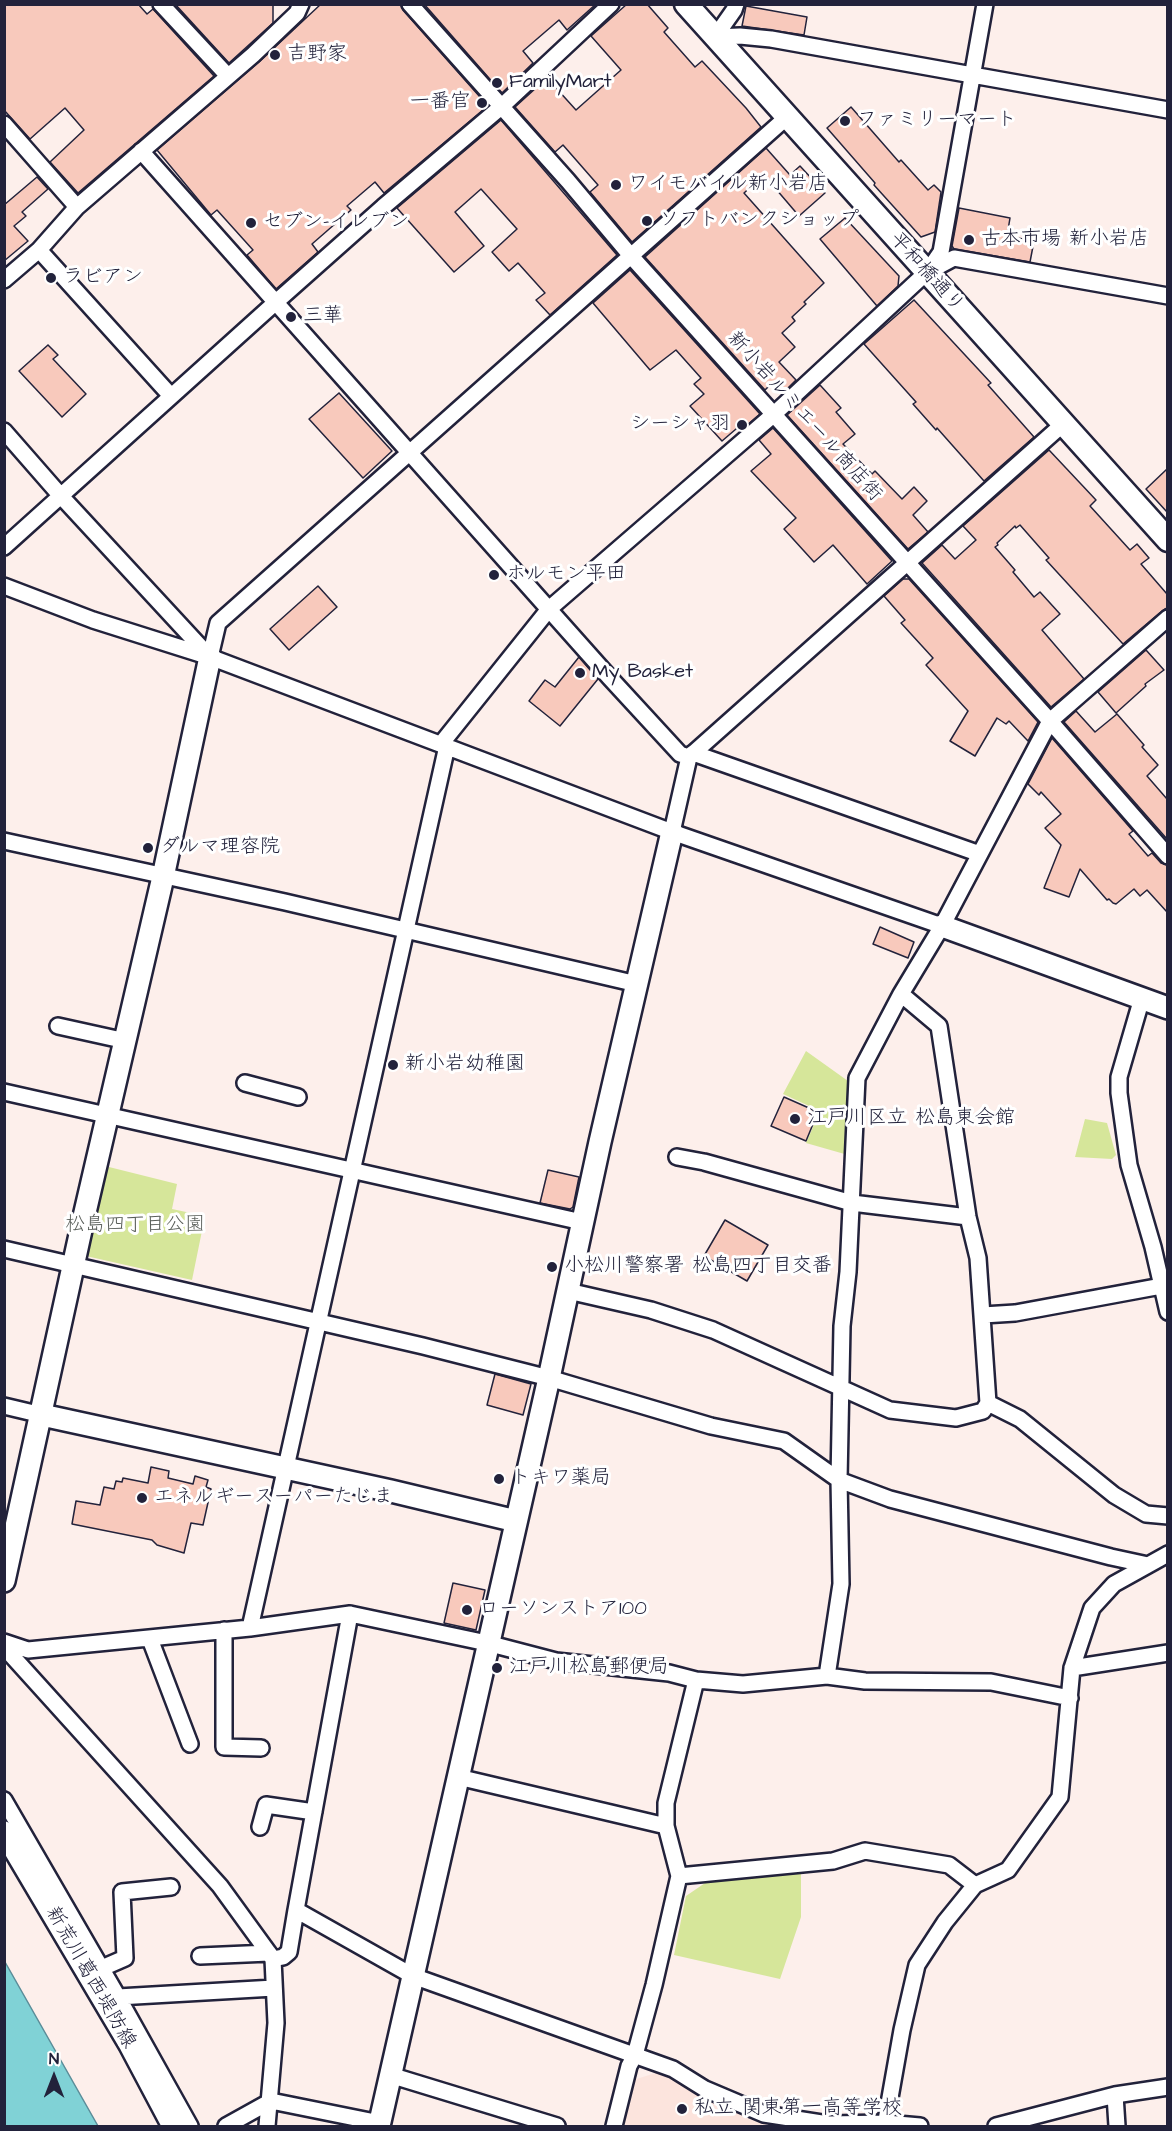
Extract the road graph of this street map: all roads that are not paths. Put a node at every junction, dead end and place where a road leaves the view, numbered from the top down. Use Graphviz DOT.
graph roads {
  1 [pos="161,4"];
  2 [pos="301,4"];
  3 [pos="410,4"];
  4 [pos="611,4"];
  5 [pos="686,4"];
  6 [pos="736,4"];
  7 [pos="985,4"];
  8 [pos="715,37"];
  9 [pos="971,74"];
  10 [pos="228,76"];
  11 [pos="501,108"];
  12 [pos="1167,110"];
  13 [pos="787,117"];
  14 [pos="4,124"];
  15 [pos="141,151"];
  16 [pos="77,207"];
  17 [pos="39,250"];
  18 [pos="631,256"];
  19 [pos="926,273"];
  20 [pos="4,280"];
  21 [pos="1167,296"];
  22 [pos="276,302"];
  23 [pos="171,396"];
  24 [pos="773,415"];
  25 [pos="1062,424"];
  26 [pos="4,432"];
  27 [pos="410,452"];
  28 [pos="60,495"];
  29 [pos="1166,534"];
  30 [pos="4,547"];
  31 [pos="907,563"];
  32 [pos="4,586"];
  33 [pos="549,609"];
  34 [pos="1167,618"];
  35 [pos="210,657"];
  36 [pos="1050,721"];
  37 [pos="444,745"];
  38 [pos="691,755"];
  39 [pos="672,832"];
  40 [pos="4,841"];
  41 [pos="980,854"];
  42 [pos="1167,856"];
  43 [pos="163,877"];
  44 [pos="942,926"];
  45 [pos="406,930"];
  46 [pos="637,984"];
  47 [pos="901,994"];
  48 [pos="1142,998"];
  49 [pos="1167,1008"];
  50 [pos="57,1026"];
  51 [pos="126,1041"];
  52 [pos="245,1083"];
  53 [pos="4,1092"];
  54 [pos="297,1097"];
  55 [pos="109,1116"];
  56 [pos="678,1157"];
  57 [pos="352,1170"];
  58 [pos="852,1203"];
  59 [pos="968,1216"];
  60 [pos="582,1222"];
  61 [pos="4,1249"];
  62 [pos="73,1265"];
  63 [pos="1161,1286"];
  64 [pos="568,1291"];
  65 [pos="1167,1312"];
  66 [pos="983,1315"];
  67 [pos="318,1322"];
  68 [pos="549,1378"];
  69 [pos="841,1389"];
  70 [pos="988,1403"];
  71 [pos="4,1406"];
  72 [pos="42,1415"];
  73 [pos="286,1469"];
  74 [pos="838,1480"];
  75 [pos="1167,1516"];
  76 [pos="516,1521"];
  77 [pos="1167,1554"];
  78 [pos="1148,1564"];
  79 [pos="4,1581"];
  80 [pos="350,1614"];
  81 [pos="250,1628"];
  82 [pos="224,1630"];
  83 [pos="150,1638"];
  84 [pos="4,1642"];
  85 [pos="487,1643"];
  86 [pos="4,1647"];
  87 [pos="1167,1653"];
  88 [pos="1072,1668"];
  89 [pos="827,1676"];
  90 [pos="696,1680"];
  91 [pos="1070,1698"];
  92 [pos="190,1744"];
  93 [pos="261,1748"];
  94 [pos="458,1777"];
  95 [pos="4,1800"];
  96 [pos="314,1812"];
  97 [pos="666,1826"];
  98 [pos="260,1827"];
  99 [pos="4,1832"];
  100 [pos="679,1876"];
  101 [pos="975,1885"];
  102 [pos="171,1887"];
  103 [pos="296,1910"];
  104 [pos="200,1956"];
  105 [pos="271,1956"];
  106 [pos="102,1968"];
  107 [pos="413,1976"];
  108 [pos="274,1988"];
  109 [pos="118,1997"];
  110 [pos="636,2055"];
  111 [pos="390,2075"];
  112 [pos="1167,2087"];
  113 [pos="1115,2095"];
  114 [pos="271,2101"];
  115 [pos="379,2125"];
  116 [pos="886,2125"];
  117 [pos="173,2127"];
  118 [pos="190,2127"];
  119 [pos="226,2127"];
  120 [pos="267,2127"];
  121 [pos="557,2127"];
  122 [pos="614,2127"];
  123 [pos="920,2127"];
  124 [pos="996,2127"];
  125 [pos="1117,2127"];
  1 -- 10 [label="street"];
  2 -- 10 [label="street"];
  3 -- 11 [label="street, 新小岩ルミエール商店街"];
  4 -- 11 [label="street"];
  5 -- 8 [label="main road, 平和橋通り"];
  6 -- 8 [label="street"];
  7 -- 9 [label="street"];
  8 -- 9 [label="street"];
  8 -- 13 [label="main road, 平和橋通り"];
  9 -- 12 [label="street"];
  9 -- 19 [label="street"];
  10 -- 15 [label="street"];
  11 -- 18 [label="street, 新小岩ルミエール商店街"];
  11 -- 22 [label="street"];
  13 -- 18 [label="street"];
  13 -- 19 [label="main road, 平和橋通り"];
  14 -- 16 [label="street"];
  15 -- 16 [label="street"];
  15 -- 22 [label="street"];
  16 -- 17 [label="street"];
  17 -- 20 [label="street"];
  17 -- 23 [label="street"];
  18 -- 24 [label="street, 新小岩ルミエール商店街"];
  18 -- 27 [label="street"];
  19 -- 21 [label="street"];
  19 -- 24 [label="street"];
  19 -- 25 [label="main road, 平和橋通り"];
  22 -- 23 [label="street"];
  22 -- 27 [label="street"];
  23 -- 28 [label="street"];
  24 -- 31 [label="street, 新小岩ルミエール商店街"];
  24 -- 33 [label="street"];
  25 -- 29 [label="main road, 平和橋通り"];
  25 -- 31 [label="street"];
  26 -- 28 [label="street"];
  27 -- 33 [label="street"];
  27 -- 35 [label="street"];
  28 -- 30 [label="street"];
  28 -- 35 [label="street"];
  31 -- 36 [label="street, 新小岩ルミエール商店街"];
  31 -- 38 [label="street"];
  32 -- 35 [label="street"];
  33 -- 37 [label="street"];
  33 -- 38 [label="street"];
  34 -- 36 [label="street"];
  35 -- 37 [label="street"];
  35 -- 43 [label="street"];
  36 -- 41 [label="street"];
  36 -- 42 [label="street, 新小岩ルミエール商店街"];
  37 -- 39 [label="street"];
  37 -- 45 [label="street"];
  38 -- 39 [label="street"];
  38 -- 41 [label="street"];
  39 -- 44 [label="street"];
  39 -- 46 [label="street"];
  40 -- 43 [label="street"];
  41 -- 44 [label="street"];
  43 -- 45 [label="street"];
  43 -- 51 [label="street"];
  44 -- 47 [label="street"];
  44 -- 48 [label="street"];
  45 -- 46 [label="street"];
  45 -- 57 [label="street"];
  46 -- 60 [label="street"];
  47 -- 58 [label="street"];
  47 -- 59 [label="street"];
  48 -- 49 [label="street"];
  48 -- 63 [label="street"];
  50 -- 51 [label="street"];
  51 -- 55 [label="street"];
  52 -- 54 [label="street"];
  53 -- 55 [label="street"];
  55 -- 57 [label="street"];
  55 -- 62 [label="street"];
  56 -- 58 [label="street"];
  57 -- 60 [label="street"];
  57 -- 67 [label="street"];
  58 -- 59 [label="street"];
  58 -- 69 [label="street"];
  59 -- 66 [label="street"];
  60 -- 64 [label="street"];
  61 -- 62 [label="street"];
  62 -- 67 [label="street"];
  62 -- 72 [label="street"];
  63 -- 65 [label="street"];
  63 -- 66 [label="street"];
  64 -- 68 [label="street"];
  64 -- 69 [label="street"];
  66 -- 70 [label="street"];
  67 -- 68 [label="street"];
  67 -- 73 [label="street"];
  68 -- 74 [label="street"];
  68 -- 76 [label="street"];
  69 -- 70 [label="street"];
  69 -- 74 [label="street"];
  70 -- 75 [label="street"];
  71 -- 72 [label="street"];
  72 -- 73 [label="street"];
  72 -- 79 [label="street"];
  73 -- 76 [label="street"];
  73 -- 81 [label="street"];
  74 -- 78 [label="street"];
  74 -- 89 [label="street"];
  76 -- 85 [label="street"];
  77 -- 78 [label="street"];
  78 -- 88 [label="street"];
  80 -- 81 [label="street"];
  80 -- 85 [label="street"];
  80 -- 96 [label="street"];
  81 -- 82 [label="street"];
  82 -- 83 [label="street"];
  82 -- 93 [label="street"];
  83 -- 84 [label="street"];
  83 -- 92 [label="street"];
  85 -- 90 [label="street"];
  85 -- 94 [label="street"];
  86 -- 105 [label="street"];
  87 -- 88 [label="street"];
  88 -- 91 [label="street"];
  89 -- 90 [label="street"];
  89 -- 91 [label="street"];
  90 -- 97 [label="street"];
  91 -- 101 [label="street"];
  94 -- 97 [label="street"];
  94 -- 107 [label="street"];
  95 -- 106 [label="street"];
  96 -- 98 [label="street"];
  96 -- 103 [label="street"];
  97 -- 100 [label="street"];
  99 -- 117 [label="street, 新荒川葛西堤防線"];
  100 -- 101 [label="street"];
  100 -- 110 [label="street"];
  101 -- 116 [label="street"];
  102 -- 106 [label="street"];
  103 -- 105 [label="street"];
  103 -- 107 [label="street"];
  104 -- 105 [label="street"];
  105 -- 108 [label="street"];
  106 -- 109 [label="street"];
  107 -- 110 [label="street"];
  107 -- 111 [label="street"];
  108 -- 109 [label="street"];
  108 -- 114 [label="street"];
  109 -- 118 [label="street"];
  110 -- 116 [label="street"];
  110 -- 122 [label="street"];
  111 -- 115 [label="street"];
  111 -- 121 [label="street"];
  112 -- 113 [label="street"];
  113 -- 124 [label="street"];
  113 -- 125 [label="street"];
  114 -- 115 [label="street"];
  114 -- 119 [label="street"];
  114 -- 120 [label="street"];
  116 -- 123 [label="street"];
}
